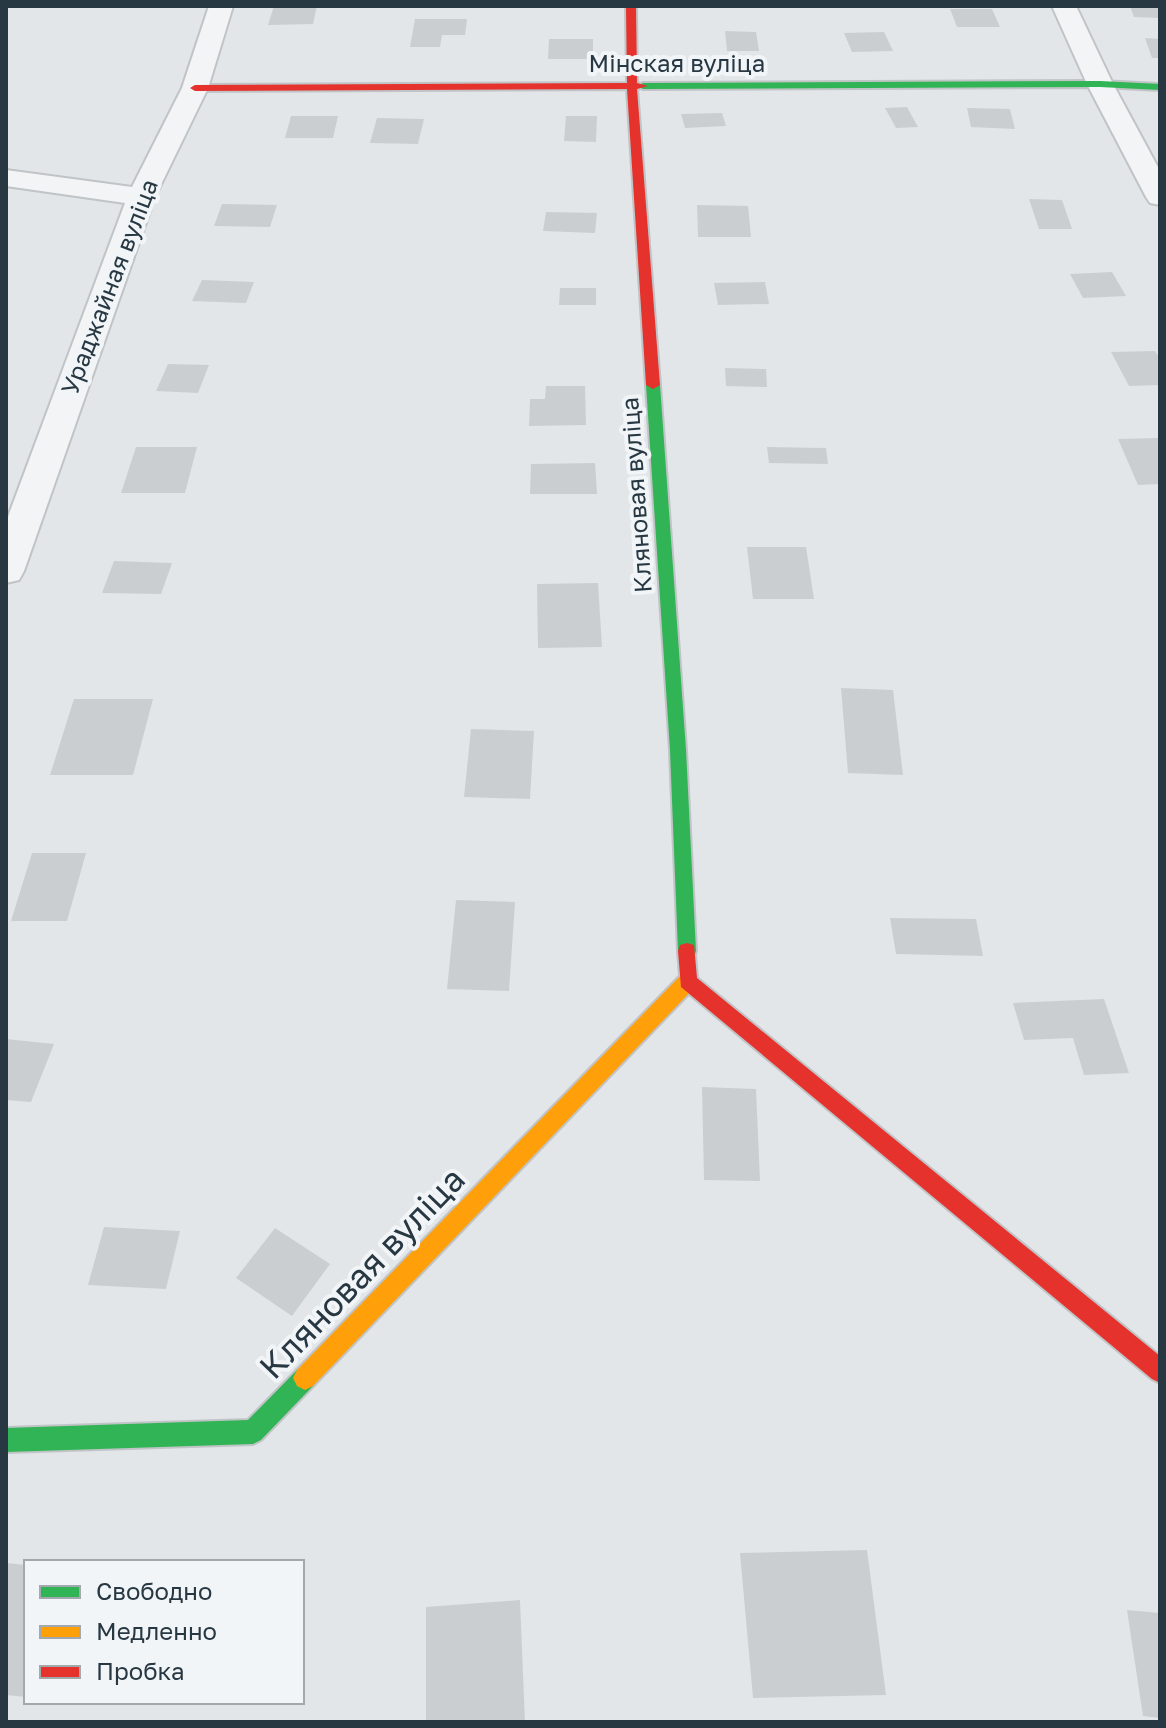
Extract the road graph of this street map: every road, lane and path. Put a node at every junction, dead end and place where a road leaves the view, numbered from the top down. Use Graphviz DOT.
graph roads {
  1 [pos="221,6"];
  2 [pos="631,6"];
  3 [pos="1064,6"];
  4 [pos="1100,84"];
  5 [pos="1160,87"];
  6 [pos="195,88"];
  7 [pos="632,88"];
  8 [pos="6,178"];
  9 [pos="141,197"];
  10 [pos="1160,197"];
  11 [pos="6,571"];
  12 [pos="688,981"];
  13 [pos="1160,1371"];
  14 [pos="6,1440"];
  1 -- 6 [label="street, Ураджайная вуліца"];
  2 -- 7 [label="street, Кляновая вуліца"];
  3 -- 4 [label="street"];
  4 -- 5 [label="street, Мінская вуліца"];
  4 -- 7 [label="street, Мінская вуліца"];
  4 -- 10 [label="street"];
  6 -- 7 [label="street, Мінская вуліца"];
  6 -- 9 [label="street, Ураджайная вуліца"];
  7 -- 12 [label="street, Кляновая вуліца"];
  8 -- 9 [label="street"];
  9 -- 11 [label="street, Ураджайная вуліца"];
  12 -- 13 [label="street"];
  12 -- 14 [label="street, Кляновая вуліца"];
}
